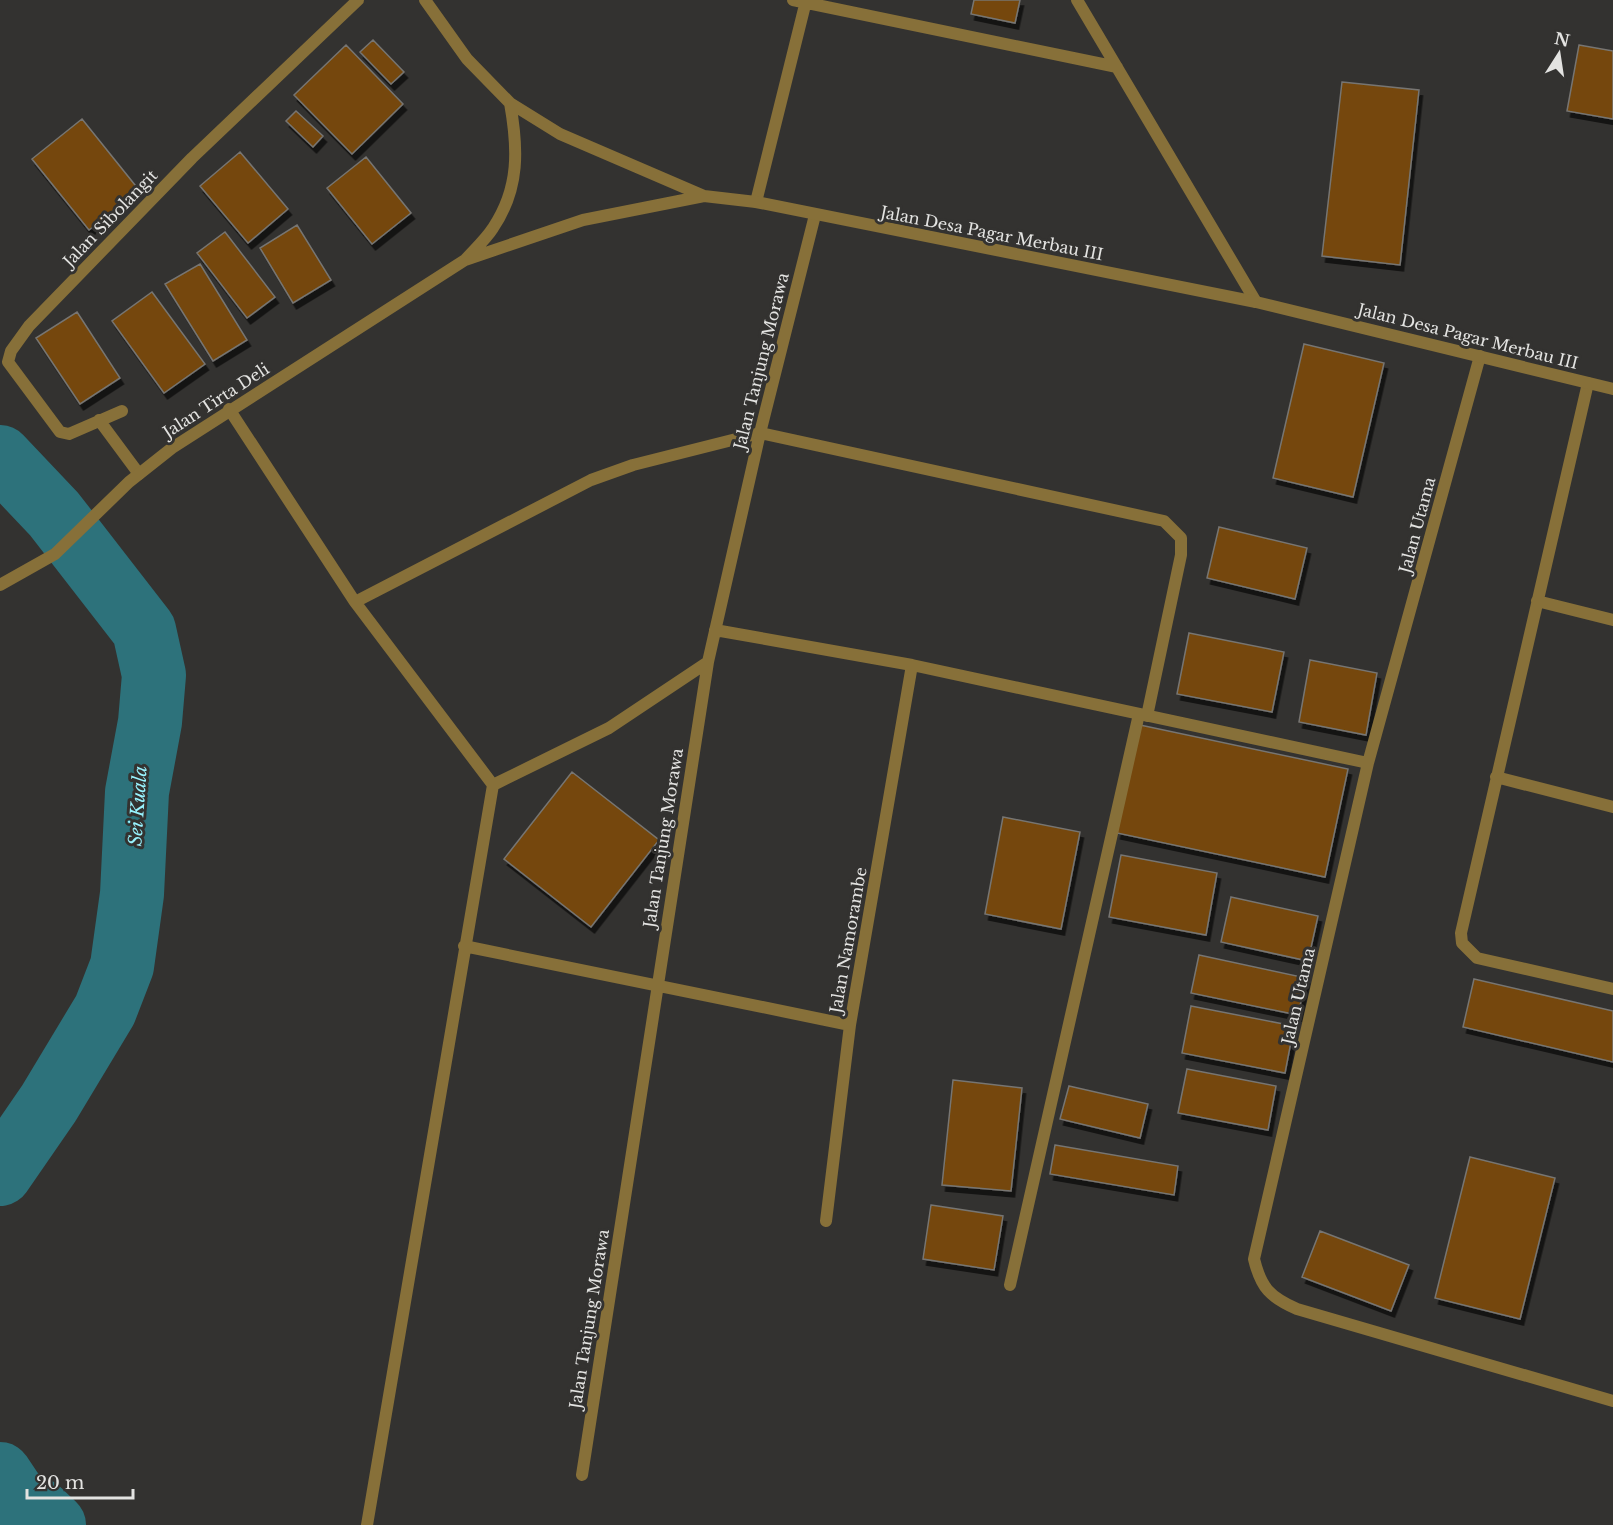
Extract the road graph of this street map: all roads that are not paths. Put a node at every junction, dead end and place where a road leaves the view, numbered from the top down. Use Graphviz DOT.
graph roads {
  1 [pos="358,0"];
  2 [pos="425,0"];
  3 [pos="1077,0"];
  4 [pos="799,2"];
  5 [pos="1117,67"];
  6 [pos="510,103"];
  7 [pos="704,196"];
  8 [pos="756,202"];
  9 [pos="814,215"];
  10 [pos="465,260"];
  11 [pos="1256,302"];
  12 [pos="1480,356"];
  13 [pos="1588,383"];
  14 [pos="1613,389"];
  15 [pos="229,410"];
  16 [pos="122,411"];
  17 [pos="99,420"];
  18 [pos="760,432"];
  19 [pos="134,478"];
  20 [pos="0,585"];
  21 [pos="1538,601"];
  22 [pos="355,602"];
  23 [pos="1613,620"];
  24 [pos="715,630"];
  25 [pos="708,662"];
  26 [pos="912,665"];
  27 [pos="1143,715"];
  28 [pos="1368,764"];
  29 [pos="1496,777"];
  30 [pos="493,785"];
  31 [pos="1613,807"];
  32 [pos="464,946"];
  33 [pos="656,987"];
  34 [pos="1613,989"];
  35 [pos="850,1025"];
  36 [pos="826,1221"];
  37 [pos="1010,1285"];
  38 [pos="1613,1401"];
  39 [pos="582,1475"];
  40 [pos="367,1525"];
  1 -- 17 [label="street, Jalan Sibolangit"];
  2 -- 6 [label="street, Jalan Desa Pagar Merbau III"];
  3 -- 5 [label="street"];
  4 -- 5 [label="street"];
  4 -- 8 [label="street"];
  5 -- 11 [label="street"];
  6 -- 7 [label="street, Jalan Desa Pagar Merbau III"];
  6 -- 10 [label="street, Jalan Tirta Deli"];
  7 -- 8 [label="street, Jalan Desa Pagar Merbau III"];
  7 -- 10 [label="street, Jalan Tirta Deli"];
  8 -- 9 [label="street, Jalan Desa Pagar Merbau III"];
  9 -- 11 [label="street, Jalan Desa Pagar Merbau III"];
  9 -- 18 [label="street, Jalan Tanjung Morawa"];
  10 -- 15 [label="street, Jalan Tirta Deli"];
  11 -- 12 [label="street, Jalan Desa Pagar Merbau III"];
  12 -- 13 [label="street, Jalan Desa Pagar Merbau III"];
  12 -- 28 [label="street, Jalan Utama"];
  13 -- 14 [label="street, Jalan Desa Pagar Merbau III"];
  13 -- 21 [label="street"];
  15 -- 19 [label="street, Jalan Tirta Deli"];
  15 -- 22 [label="street"];
  16 -- 17 [label="street, Jalan Sibolangit"];
  17 -- 19 [label="street"];
  18 -- 22 [label="street"];
  18 -- 24 [label="street, Jalan Tanjung Morawa"];
  18 -- 27 [label="street"];
  19 -- 20 [label="street, Jalan Tirta Deli"];
  21 -- 23 [label="street"];
  21 -- 29 [label="street"];
  22 -- 30 [label="street"];
  24 -- 25 [label="street, Jalan Tanjung Morawa"];
  24 -- 26 [label="street"];
  25 -- 30 [label="street"];
  25 -- 33 [label="street, Jalan Tanjung Morawa"];
  26 -- 27 [label="street"];
  26 -- 35 [label="street, Jalan Namorambe"];
  27 -- 28 [label="street"];
  27 -- 37 [label="street"];
  28 -- 38 [label="street, Jalan Utama"];
  29 -- 31 [label="street"];
  29 -- 34 [label="street"];
  30 -- 32 [label="street"];
  32 -- 33 [label="street"];
  32 -- 40 [label="street"];
  33 -- 35 [label="street"];
  33 -- 39 [label="street, Jalan Tanjung Morawa"];
  35 -- 36 [label="street, Jalan Namorambe"];
}
